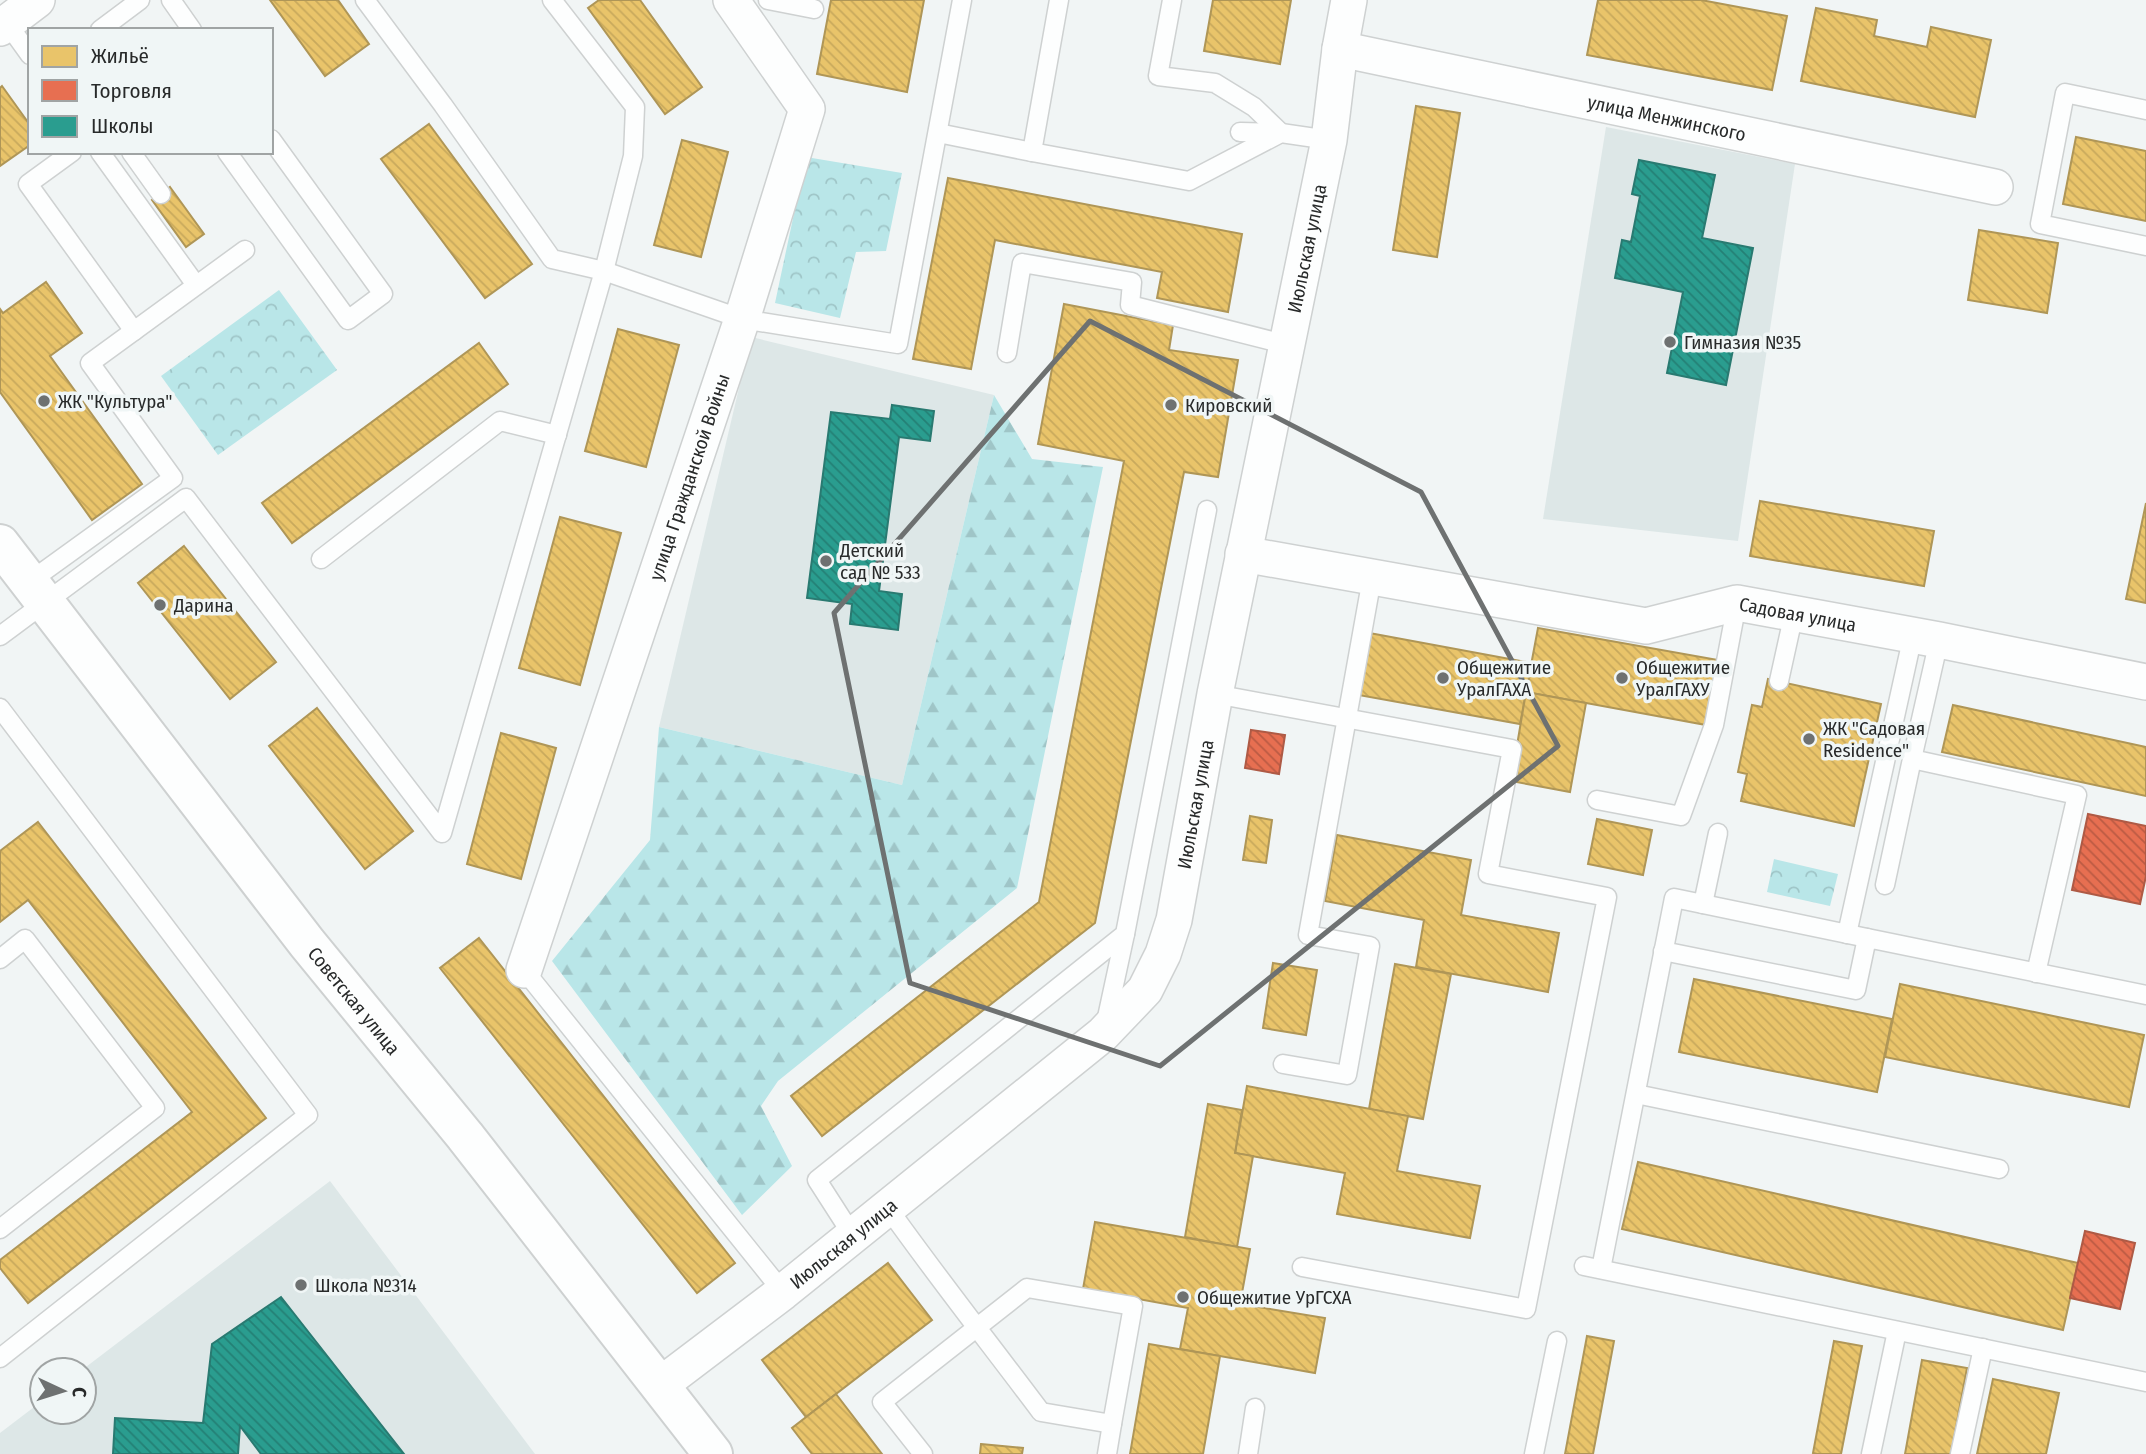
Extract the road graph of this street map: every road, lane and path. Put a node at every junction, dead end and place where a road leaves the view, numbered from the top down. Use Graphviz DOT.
graph roads {
  1 [pos="37,0"];
  2 [pos="140,0"];
  3 [pos="171,0"];
  4 [pos="365,0"];
  5 [pos="553,0"];
  6 [pos="731,0"];
  7 [pos="768,0"];
  8 [pos="962,0"];
  9 [pos="1059,0"];
  10 [pos="1172,0"];
  11 [pos="1349,0"];
  12 [pos="814,9"];
  13 [pos="3,25"];
  14 [pos="103,28"];
  15 [pos="191,28"];
  16 [pos="1339,49"];
  17 [pos="28,53"];
  18 [pos="2146,110"];
  19 [pos="1240,132"];
  20 [pos="938,133"];
  21 [pos="1281,133"];
  22 [pos="1329,140"];
  23 [pos="273,142"];
  24 [pos="1032,152"];
  25 [pos="69,154"];
  26 [pos="101,154"];
  27 [pos="132,154"];
  28 [pos="229,154"];
  29 [pos="1995,187"];
  30 [pos="161,194"];
  31 [pos="2146,246"];
  32 [pos="245,250"];
  33 [pos="604,271"];
  34 [pos="196,285"];
  35 [pos="742,320"];
  36 [pos="134,331"];
  37 [pos="1288,345"];
  38 [pos="1007,353"];
  39 [pos="557,435"];
  40 [pos="1208,510"];
  41 [pos="0,544"];
  42 [pos="1243,554"];
  43 [pos="321,559"];
  44 [pos="1372,579"];
  45 [pos="37,592"];
  46 [pos="1737,603"];
  47 [pos="1794,614"];
  48 [pos="0,636"];
  49 [pos="1926,638"];
  50 [pos="1779,681"];
  51 [pos="2146,682"];
  52 [pos="1214,694"];
  53 [pos="0,708"];
  54 [pos="1347,719"];
  55 [pos="1912,759"];
  56 [pos="1597,800"];
  57 [pos="1718,833"];
  58 [pos="1885,885"];
  59 [pos="1703,904"];
  60 [pos="1125,933"];
  61 [pos="1847,934"];
  62 [pos="1867,938"];
  63 [pos="1663,951"];
  64 [pos="0,958"];
  65 [pos="524,970"];
  66 [pos="2036,972"];
  67 [pos="2146,995"];
  68 [pos="1103,1034"];
  69 [pos="1283,1064"];
  70 [pos="1636,1094"];
  71 [pos="1999,1169"];
  72 [pos="888,1208"];
  73 [pos="0,1229"];
  74 [pos="853,1236"];
  75 [pos="1302,1268"];
  76 [pos="783,1292"];
  77 [pos="976,1326"];
  78 [pos="1897,1331"];
  79 [pos="1557,1341"];
  80 [pos="1983,1349"];
  81 [pos="0,1358"];
  82 [pos="2146,1382"];
  83 [pos="659,1386"];
  84 [pos="1255,1408"];
  85 [pos="1112,1424"];
  86 [pos="713,1454"];
  87 [pos="923,1454"];
  88 [pos="1107,1454"];
  89 [pos="1248,1454"];
  90 [pos="1534,1454"];
  91 [pos="1871,1454"];
  92 [pos="1960,1454"];
  1 -- 13 [label="street"];
  2 -- 14 [label="lane"];
  3 -- 15 [label="lane"];
  4 -- 33 [label="lane"];
  5 -- 33 [label="lane"];
  6 -- 35 [label="street, улица Гражданской Войны"];
  7 -- 12 [label="lane"];
  8 -- 20 [label="lane"];
  9 -- 24 [label="lane"];
  10 -- 21 [label="lane"];
  11 -- 16 [label="street, Июльская улица"];
  13 -- 17 [label="lane"];
  16 -- 22 [label="street, Июльская улица"];
  16 -- 29 [label="street, улица Менжинского"];
  18 -- 31 [label="lane"];
  19 -- 21 [label="lane"];
  20 -- 24 [label="lane"];
  20 -- 35 [label="lane"];
  21 -- 22 [label="lane"];
  21 -- 24 [label="lane"];
  22 -- 37 [label="street, Июльская улица"];
  23 -- 28 [label="lane"];
  25 -- 36 [label="lane"];
  26 -- 34 [label="lane"];
  27 -- 30 [label="lane"];
  32 -- 34 [label="lane"];
  33 -- 35 [label="lane"];
  33 -- 39 [label="lane"];
  34 -- 36 [label="lane"];
  35 -- 65 [label="street, улица Гражданской Войны"];
  36 -- 45 [label="lane"];
  37 -- 38 [label="lane"];
  37 -- 42 [label="street, Июльская улица"];
  39 -- 43 [label="lane"];
  39 -- 45 [label="lane"];
  40 -- 60 [label="lane"];
  41 -- 45 [label="street, Советская улица"];
  42 -- 44 [label="street, Садовая улица"];
  42 -- 52 [label="street, Июльская улица"];
  44 -- 46 [label="street, Садовая улица"];
  44 -- 54 [label="lane"];
  45 -- 48 [label="lane"];
  45 -- 83 [label="street, Советская улица"];
  46 -- 47 [label="street, Садовая улица"];
  46 -- 56 [label="lane"];
  47 -- 49 [label="street, Садовая улица"];
  47 -- 50 [label="lane"];
  49 -- 51 [label="street, Садовая улица"];
  49 -- 55 [label="lane"];
  49 -- 61 [label="lane"];
  52 -- 54 [label="lane"];
  52 -- 68 [label="street, Июльская улица"];
  53 -- 81 [label="lane"];
  54 -- 69 [label="lane"];
  54 -- 75 [label="lane"];
  55 -- 58 [label="lane"];
  55 -- 66 [label="lane"];
  57 -- 59 [label="lane"];
  59 -- 61 [label="lane"];
  59 -- 63 [label="lane"];
  60 -- 68 [label="lane"];
  60 -- 74 [label="lane"];
  61 -- 62 [label="lane"];
  62 -- 63 [label="lane"];
  62 -- 66 [label="lane"];
  63 -- 70 [label="lane"];
  64 -- 73 [label="lane"];
  65 -- 76 [label="lane"];
  66 -- 67 [label="lane"];
  68 -- 72 [label="street, Июльская улица"];
  70 -- 71 [label="lane"];
  70 -- 78 [label="lane"];
  72 -- 74 [label="street, Июльская улица"];
  72 -- 77 [label="lane"];
  74 -- 76 [label="street, Июльская улица"];
  76 -- 83 [label="street, Июльская улица"];
  77 -- 85 [label="lane"];
  77 -- 85 [label="lane"];
  77 -- 87 [label="lane"];
  78 -- 80 [label="lane"];
  78 -- 91 [label="lane"];
  79 -- 90 [label="lane"];
  80 -- 82 [label="lane"];
  80 -- 92 [label="lane"];
  83 -- 86 [label="street, Советская улица"];
  84 -- 89 [label="lane"];
  85 -- 88 [label="lane"];
}
